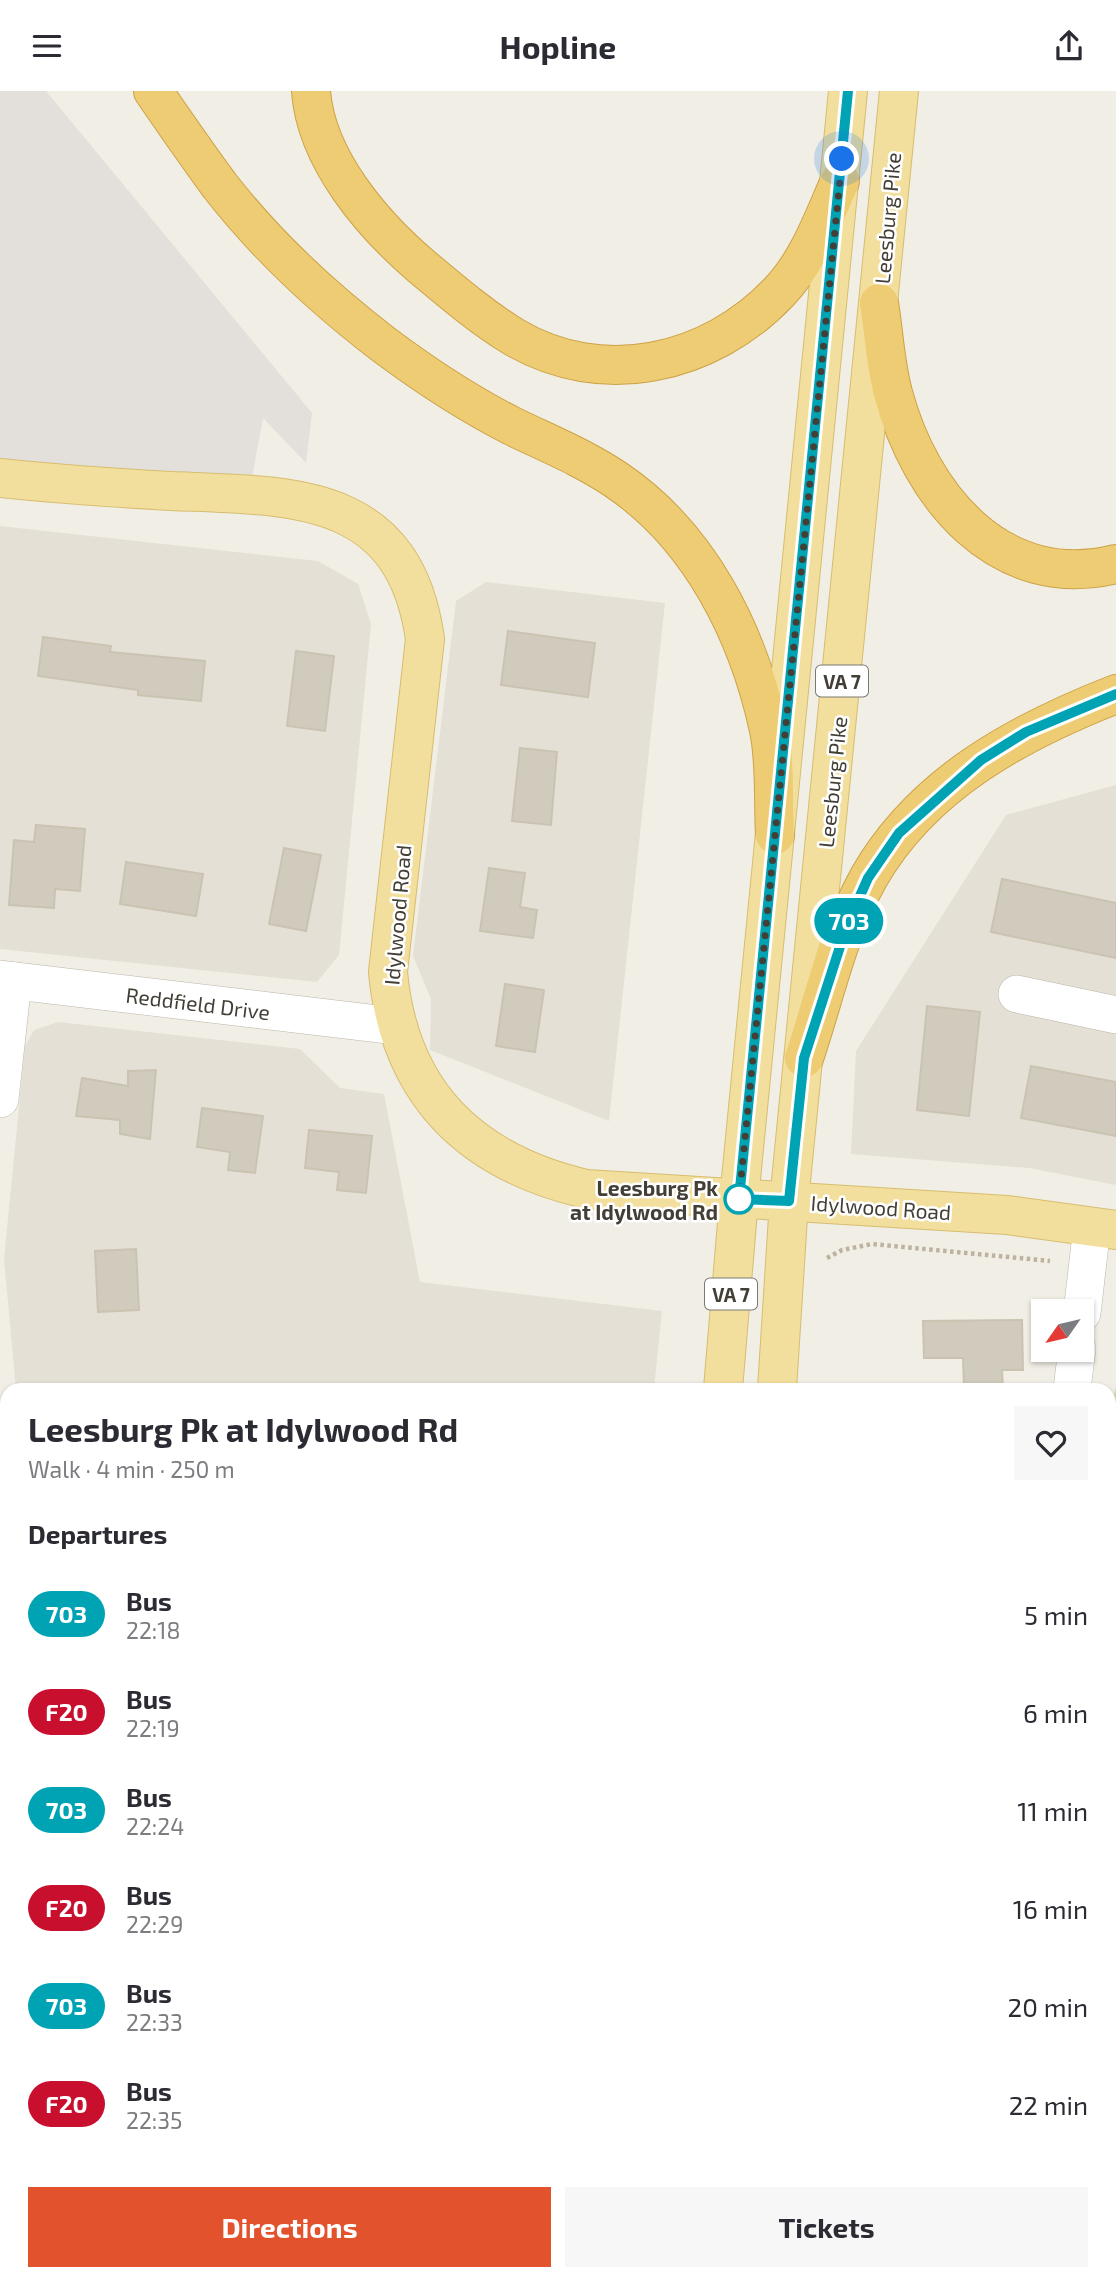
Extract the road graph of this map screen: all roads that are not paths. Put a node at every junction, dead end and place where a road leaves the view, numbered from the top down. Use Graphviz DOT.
graph roads {
  1 [pos="153,91"];
  2 [pos="311,91"];
  3 [pos="848,91"];
  4 [pos="899,91"];
  5 [pos="840,181"];
  6 [pos="879,303"];
  7 [pos="0,478"];
  8 [pos="1116,564"];
  9 [pos="1116,694"];
  10 [pos="775,835"];
  11 [pos="7,980"];
  12 [pos="1017,994"];
  13 [pos="1116,1015"];
  14 [pos="395,1026"];
  15 [pos="804,1058"];
  16 [pos="0,1099"];
  17 [pos="739,1199"];
  18 [pos="789,1201"];
  19 [pos="1104,1228"];
  20 [pos="1086,1299"];
  21 [pos="1075,1362"];
  22 [pos="724,1383"];
  23 [pos="777,1383"];
  24 [pos="1073,1383"];
  1 -- 10 [label="highway"];
  2 -- 5 [label="highway"];
  3 -- 5 [label="main road, VA 7"];
  4 -- 6 [label="main road, Leesburg Pike / VA 7"];
  5 -- 10 [label="main road, VA 7"];
  6 -- 8 [label="highway"];
  6 -- 15 [label="main road, Leesburg Pike / VA 7"];
  7 -- 14 [label="main road, Idylwood Road"];
  9 -- 15 [label="highway"];
  10 -- 17 [label="main road, VA 7"];
  11 -- 14 [label="street, Reddfield Drive"];
  11 -- 16 [label="street"];
  12 -- 13 [label="street"];
  14 -- 17 [label="main road, Idylwood Road"];
  15 -- 18 [label="main road, Leesburg Pike / VA 7"];
  17 -- 18 [label="main road, Idylwood Road"];
  17 -- 22 [label="main road, VA 7"];
  18 -- 19 [label="main road, Idylwood Road"];
  18 -- 23 [label="main road, Leesburg Pike / VA 7"];
  19 -- 20 [label="street"];
  21 -- 24 [label="street"];
}
